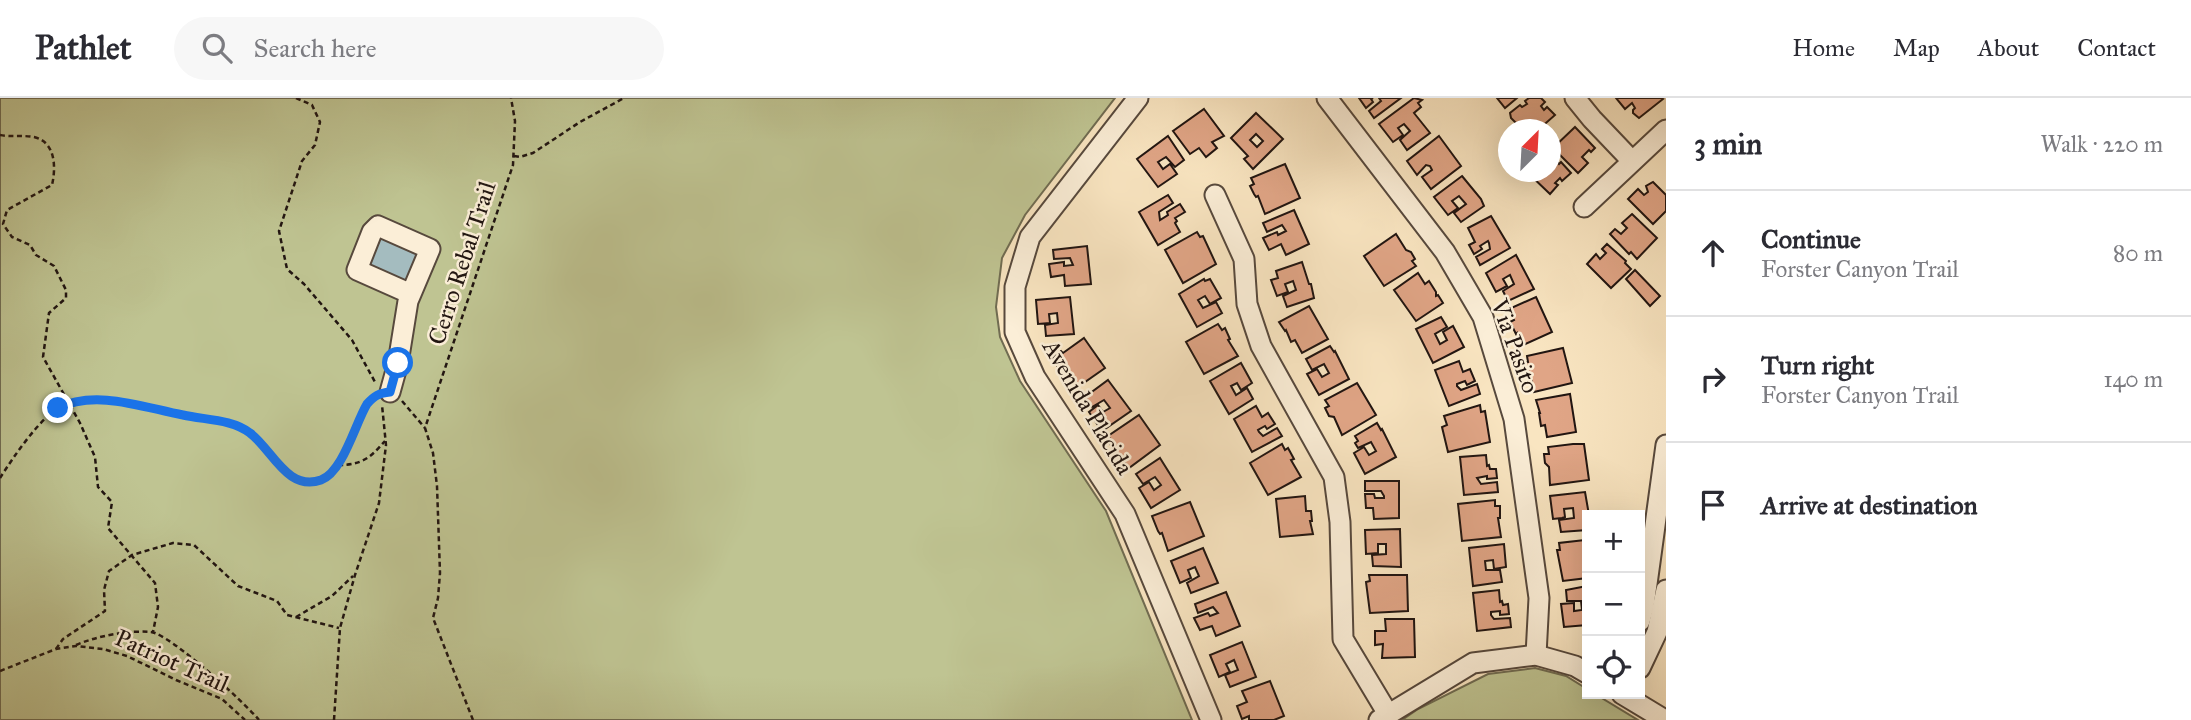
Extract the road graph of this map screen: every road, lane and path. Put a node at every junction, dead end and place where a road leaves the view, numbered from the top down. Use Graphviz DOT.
graph roads {
  1 [pos="296,98"];
  2 [pos="511,98"];
  3 [pos="624,98"];
  4 [pos="1138,98"];
  5 [pos="1327,98"];
  6 [pos="1575,98"];
  7 [pos="1666,130"];
  8 [pos="0,135"];
  9 [pos="513,156"];
  10 [pos="1632,161"];
  11 [pos="1215,195"];
  12 [pos="1584,207"];
  13 [pos="411,294"];
  14 [pos="385,392"];
  15 [pos="68,402"];
  16 [pos="425,428"];
  17 [pos="386,440"];
  18 [pos="1666,445"];
  19 [pos="338,465"];
  20 [pos="0,478"];
  21 [pos="132,555"];
  22 [pos="355,575"];
  23 [pos="1666,590"];
  24 [pos="1645,599"];
  25 [pos="296,617"];
  26 [pos="340,628"];
  27 [pos="153,632"];
  28 [pos="76,646"];
  29 [pos="56,649"];
  30 [pos="1536,655"];
  31 [pos="1645,657"];
  32 [pos="1582,670"];
  33 [pos="0,671"];
  34 [pos="1631,699"];
  35 [pos="1384,717"];
  36 [pos="245,720"];
  37 [pos="259,720"];
  38 [pos="334,720"];
  39 [pos="473,720"];
  40 [pos="1211,720"];
  41 [pos="1665,720"];
  1 -- 14 [label="path"];
  2 -- 9 [label="path, Cerro Rebal Trail"];
  3 -- 9 [label="path"];
  4 -- 40 [label="street, Avenida Placida"];
  5 -- 30 [label="street, Via Pasito"];
  6 -- 10 [label="street"];
  7 -- 10 [label="street"];
  8 -- 15 [label="path"];
  9 -- 16 [label="path, Cerro Rebal Trail"];
  10 -- 12 [label="street"];
  11 -- 35 [label="street"];
  13 -- 14 [label="street"];
  14 -- 16 [label="path"];
  14 -- 17 [label="path"];
  14 -- 19 [label="path"];
  15 -- 19 [label="path"];
  15 -- 20 [label="path"];
  15 -- 21 [label="path"];
  16 -- 39 [label="path"];
  17 -- 19 [label="path"];
  17 -- 22 [label="path"];
  18 -- 24 [label="street"];
  21 -- 25 [label="path"];
  21 -- 27 [label="path"];
  21 -- 29 [label="path"];
  22 -- 25 [label="path"];
  22 -- 26 [label="path"];
  23 -- 31 [label="street"];
  25 -- 26 [label="path"];
  26 -- 38 [label="path"];
  27 -- 28 [label="path"];
  27 -- 37 [label="path"];
  28 -- 29 [label="path, Patriot Trail"];
  28 -- 36 [label="path, Patriot Trail"];
  29 -- 33 [label="path, Patriot Trail"];
  30 -- 32 [label="street"];
  30 -- 35 [label="street"];
  34 -- 41 [label="street"];
}
